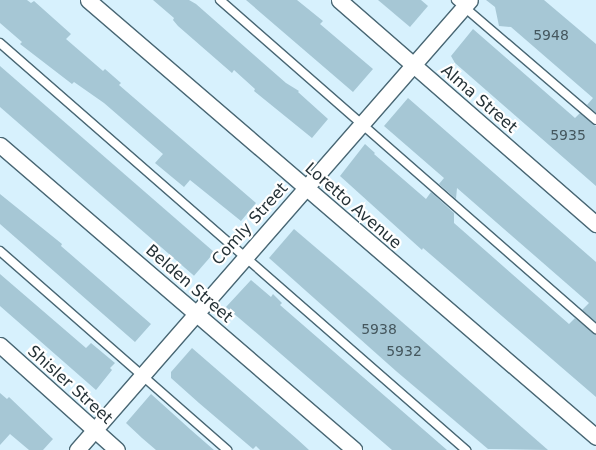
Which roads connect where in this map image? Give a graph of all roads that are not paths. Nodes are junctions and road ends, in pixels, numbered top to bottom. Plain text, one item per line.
1 (88, 0) edge
2 (220, 0) edge
3 (339, 0) edge
4 (464, 2) edge
5 (0, 43) edge
6 (414, 65) junction
7 (596, 120) edge
8 (362, 123) junction
9 (0, 145) edge
10 (305, 189) junction
11 (596, 224) edge
12 (0, 251) edge
13 (244, 256) junction
14 (196, 312) junction
15 (596, 329) edge
16 (0, 346) edge
17 (142, 377) junction
18 (94, 430) junction
19 (596, 437) edge
20 (596, 446) edge
21 (77, 450) edge
22 (116, 450) edge
23 (227, 450) edge
24 (354, 450) edge
25 (466, 450) edge
26 (593, 450) edge

1 - 10 street, Loretto Avenue
2 - 8 lane
3 - 6 street, Alma Street
4 - 6 street, Comly Street
4 - 7 lane
5 - 13 lane
6 - 8 street, Comly Street
6 - 11 street, Alma Street
8 - 10 street, Comly Street
8 - 15 lane
9 - 14 street, Belden Street
10 - 13 street, Comly Street
10 - 19 street, Loretto Avenue
12 - 17 lane
13 - 14 street, Comly Street
13 - 25 lane
14 - 17 street, Comly Street
14 - 24 street, Belden Street
16 - 18 street, Shisler Street
17 - 18 street, Comly Street
17 - 23 lane
18 - 21 street, Comly Street
18 - 22 street, Shisler Street
20 - 26 street

